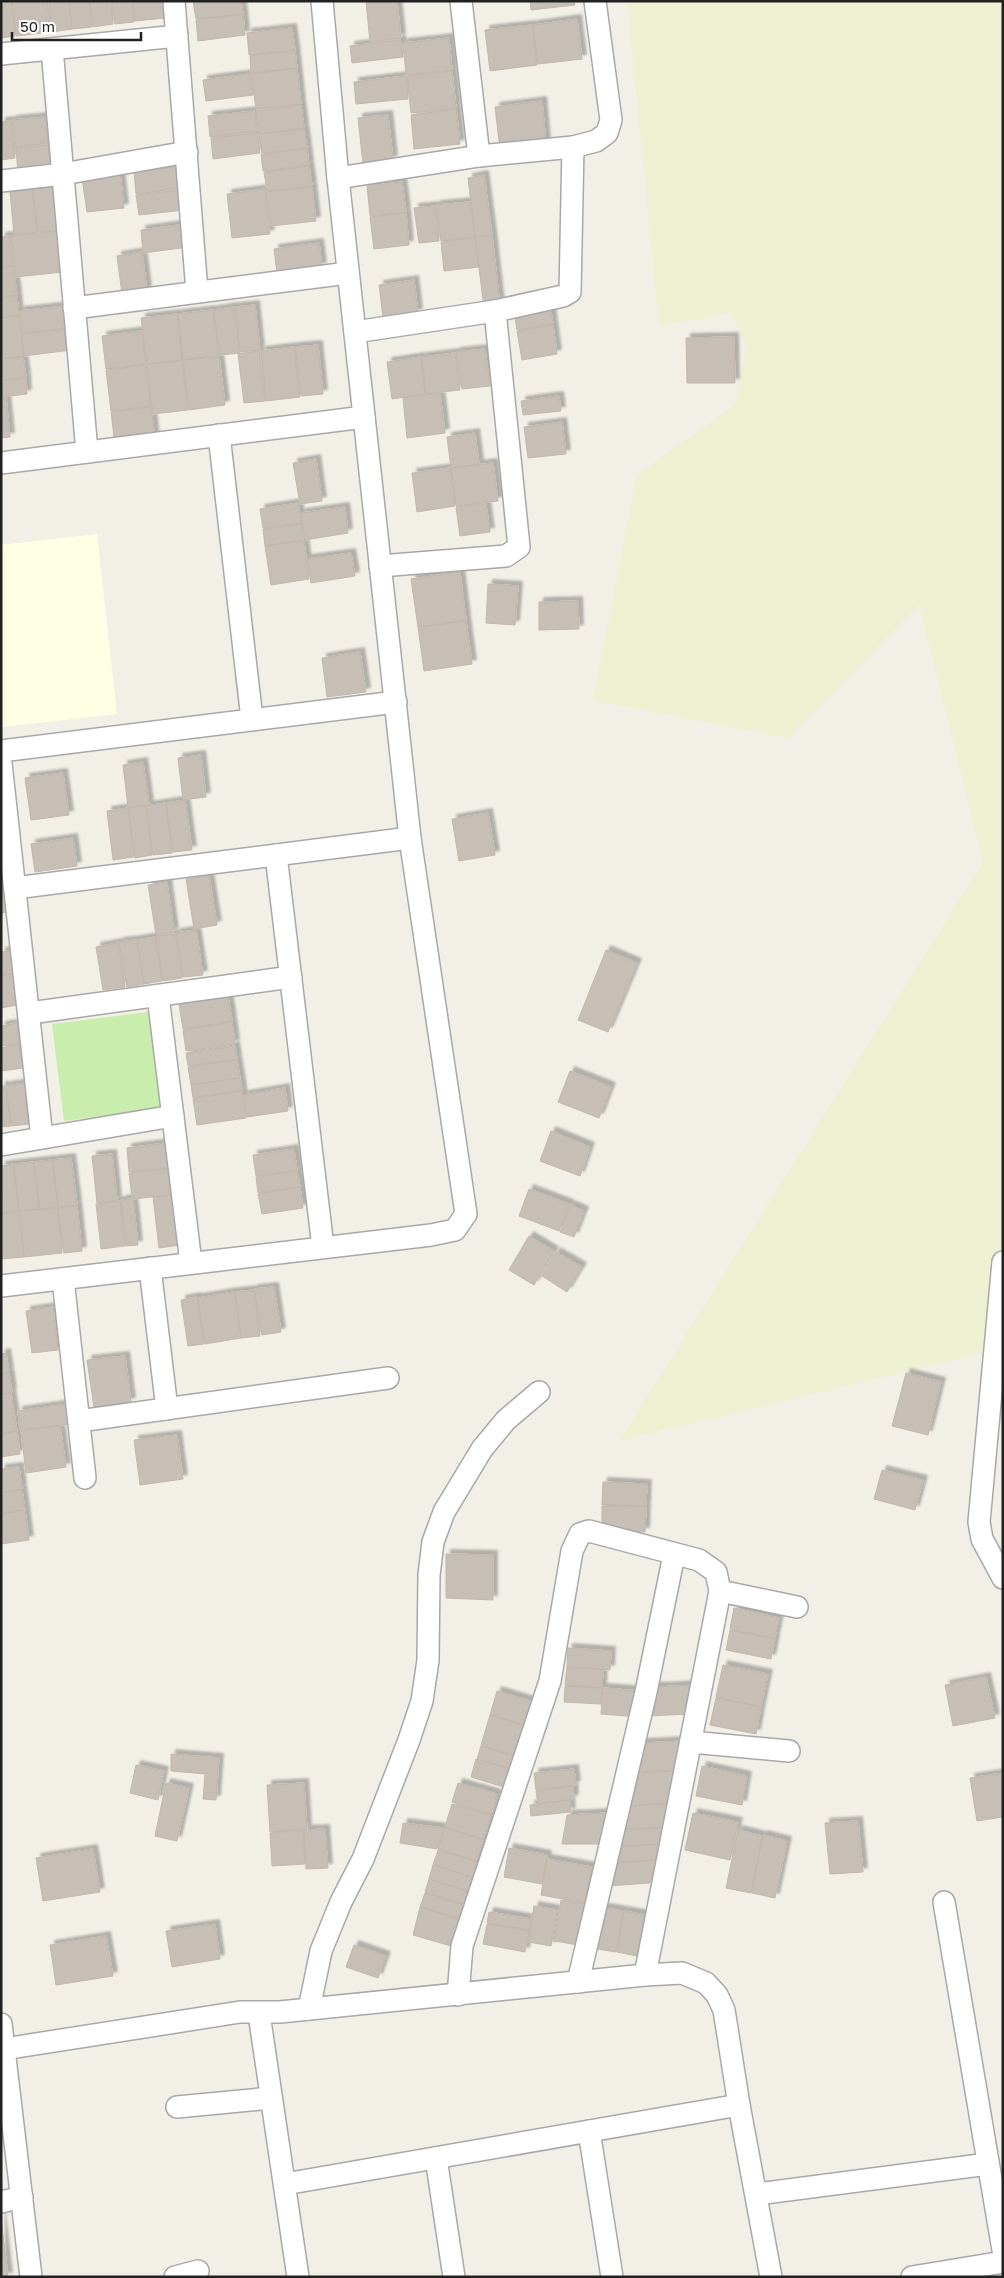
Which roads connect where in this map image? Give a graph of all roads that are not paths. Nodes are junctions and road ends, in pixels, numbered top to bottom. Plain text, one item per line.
1 (174, 1) edge
2 (322, 1) edge
3 (461, 1) edge
4 (595, 1) edge
5 (177, 36) junction
6 (52, 49) junction
7 (1, 54) edge
8 (573, 147) junction
9 (187, 152) junction
10 (479, 156) junction
11 (63, 174) junction
12 (338, 178) junction
13 (1, 181) edge
14 (348, 273) junction
15 (197, 292) junction
16 (74, 308) junction
17 (495, 311) junction
18 (355, 332) junction
19 (364, 417) junction
20 (220, 435) junction
21 (87, 452) junction
22 (1, 463) edge
23 (380, 566) junction
24 (396, 702) junction
25 (252, 720) junction
26 (1, 751) edge
27 (1, 763) edge
28 (410, 838) junction
29 (276, 855) junction
30 (16, 888) junction
31 (291, 977) junction
32 (158, 996) junction
33 (30, 1013) junction
34 (173, 1116) junction
35 (42, 1138) junction
36 (1, 1145) edge
37 (323, 1247) junction
38 (1003, 1262) edge
39 (191, 1263) junction
40 (150, 1268) junction
41 (63, 1279) junction
42 (1, 1286) edge
43 (388, 1378) dead end
44 (539, 1392) dead end
45 (167, 1409) junction
46 (79, 1421) junction
47 (85, 1478) dead end
48 (674, 1555) junction
49 (1003, 1578) edge
50 (720, 1590) junction
51 (797, 1606) dead end
52 (691, 1742) junction
53 (788, 1751) dead end
54 (944, 1902) dead end
55 (645, 1974) junction
56 (578, 1982) junction
57 (458, 1995) junction
58 (309, 2009) junction
59 (259, 2014) junction
60 (1, 2024) edge
61 (4, 2049) junction
62 (272, 2098) junction
63 (739, 2105) junction
64 (177, 2107) dead end
65 (589, 2131) junction
66 (436, 2158) junction
67 (988, 2164) junction
68 (285, 2184) junction
69 (757, 2194) junction
70 (22, 2197) junction
71 (1, 2202) edge
72 (1003, 2250) edge
73 (1003, 2262) edge
74 (198, 2271) dead end
75 (31, 2277) edge
76 (175, 2277) edge
77 (298, 2277) edge
78 (454, 2277) edge
79 (612, 2277) edge
80 (771, 2277) edge
81 (912, 2277) edge

1 - 5 street
2 - 12 street
3 - 10 street
4 - 8 street
5 - 6 street
5 - 9 street
6 - 7 street
6 - 11 street
8 - 10 street
8 - 17 street
9 - 11 street
9 - 15 street
10 - 12 street
11 - 13 street
11 - 16 street
12 - 14 street
14 - 15 street
14 - 18 street
15 - 16 street
16 - 21 street
17 - 18 street
17 - 23 street
18 - 19 street
19 - 20 street
19 - 23 street
20 - 21 street
20 - 25 street
21 - 22 street
23 - 24 street
24 - 25 street
24 - 28 street
25 - 26 street
27 - 30 street
28 - 29 street
28 - 37 street
29 - 30 street
29 - 31 street
30 - 33 street
31 - 32 street
31 - 37 street
32 - 33 street
32 - 34 street
33 - 35 street
34 - 35 street
34 - 39 street
35 - 36 street
37 - 39 street
38 - 49 street
39 - 40 street
40 - 41 street
40 - 45 street
41 - 42 street
41 - 46 street
43 - 45 street
44 - 58 street
45 - 46 street
46 - 47 street
48 - 50 street
48 - 56 street
48 - 57 street
50 - 51 street
50 - 52 street
52 - 53 street
52 - 55 street
54 - 67 street
55 - 56 street
55 - 63 street
56 - 57 street
57 - 58 street
58 - 59 street
59 - 61 street
59 - 62 street
60 - 61 street
61 - 70 street
62 - 64 street
62 - 68 street
63 - 65 street
63 - 69 street
65 - 66 street
65 - 79 street
66 - 68 street
66 - 78 street
67 - 69 street
67 - 72 street
68 - 77 street
69 - 80 street
70 - 71 street
70 - 75 street
73 - 81 street
74 - 76 street

